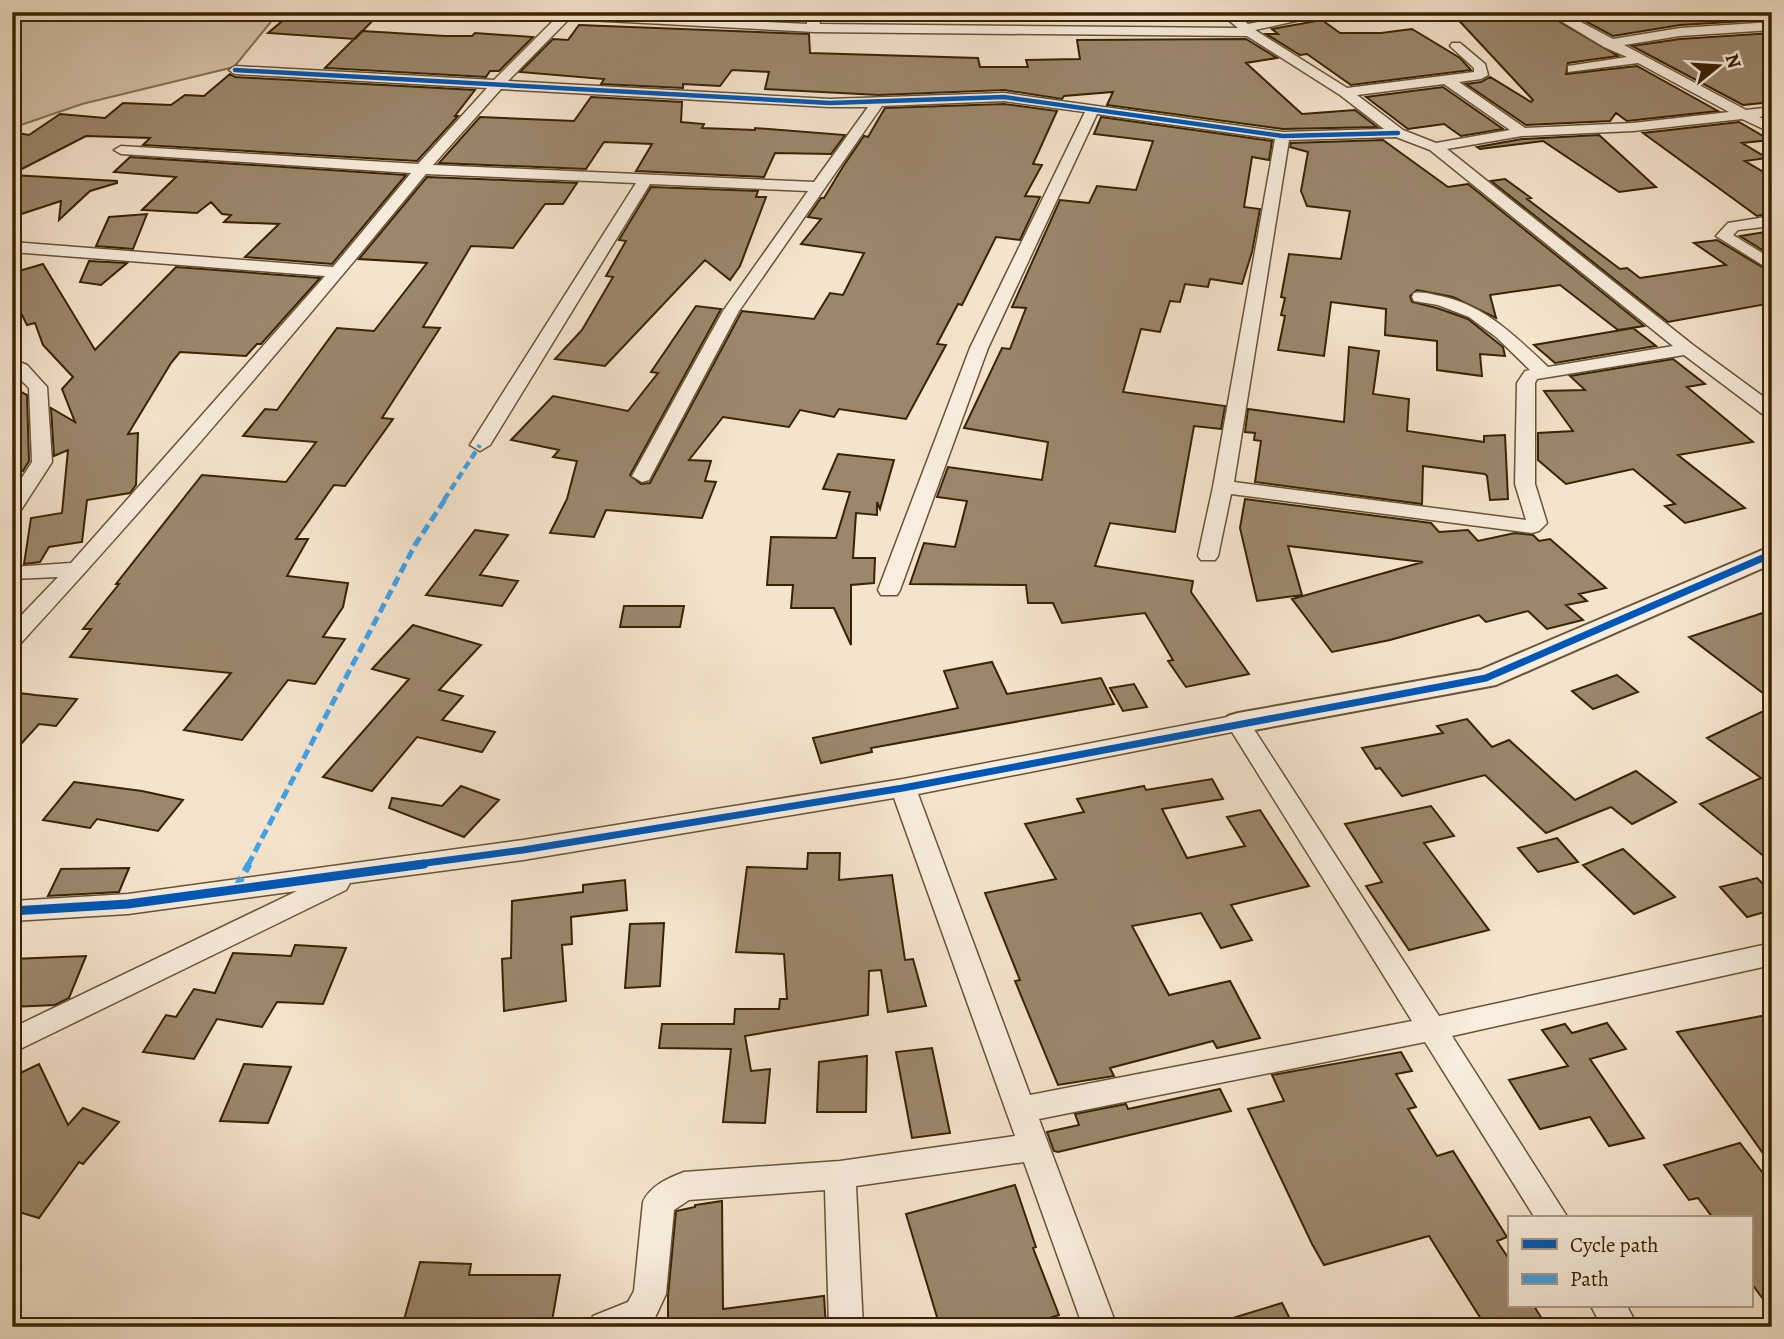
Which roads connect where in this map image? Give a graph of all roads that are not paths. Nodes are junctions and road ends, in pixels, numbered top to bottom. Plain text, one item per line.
1 (504, 12) edge
2 (811, 12) edge
3 (1035, 12) edge
4 (1225, 12) edge
5 (1331, 12) edge
6 (1552, 12) edge
7 (550, 13) edge
8 (565, 16) junction
9 (1772, 26) edge
10 (814, 28) junction
11 (1248, 30) junction
12 (1045, 31) junction
13 (1608, 44) junction
14 (1456, 46) dead end
15 (1637, 59) junction
16 (1573, 69) dead end
17 (235, 70) dead end
18 (1448, 80) junction
19 (498, 84) junction
20 (1345, 92) junction
21 (876, 104) junction
22 (1092, 111) junction
23 (1772, 111) edge
24 (1744, 114) junction
25 (1772, 129) edge
26 (1522, 132) junction
27 (1398, 133) junction
28 (1283, 136) junction
29 (1435, 147) junction
30 (121, 150) dead end
31 (422, 169) junction
32 (645, 180) junction
33 (818, 187) junction
34 (1772, 221) edge
35 (12, 247) edge
36 (1772, 266) edge
37 (337, 272) junction
38 (1420, 297) dead end
39 (1688, 349) junction
40 (12, 365) edge
41 (1543, 372) junction
42 (1772, 412) edge
43 (480, 444) dead end
44 (642, 476) dead end
45 (1223, 487) junction
46 (12, 509) edge
47 (1772, 554) edge
48 (1208, 556) dead end
49 (77, 569) junction
50 (12, 573) edge
51 (889, 590) dead end
52 (12, 639) edge
53 (1238, 723) junction
54 (904, 788) junction
55 (358, 872) junction
56 (12, 911) edge
57 (1772, 954) edge
58 (1432, 1029) junction
59 (12, 1041) edge
60 (1021, 1110) junction
61 (1034, 1147) junction
62 (840, 1175) junction
63 (1551, 1216) edge
64 (1609, 1308) edge
65 (605, 1327) edge
66 (846, 1327) edge
67 (1100, 1327) edge
68 (1621, 1327) edge

1 - 7 street
2 - 10 street
3 - 12 street
4 - 11 street
5 - 11 street
6 - 13 street
7 - 8 street
8 - 10 street
8 - 19 street
9 - 13 street
10 - 12 street
11 - 12 street
11 - 20 street
13 - 15 street
14 - 18 street
15 - 16 street
15 - 24 street
17 - 19 street
18 - 20 street
18 - 26 street
19 - 21 street
19 - 31 street
20 - 27 street
21 - 22 street
21 - 33 street
22 - 28 street
22 - 51 street
23 - 24 street
24 - 25 street
24 - 26 street
26 - 29 street
27 - 28 street
27 - 29 street
28 - 45 street
29 - 39 street
30 - 31 street
31 - 32 street
31 - 37 street
32 - 33 street
32 - 43 street
33 - 44 street
34 - 36 street
35 - 37 street
37 - 49 street
38 - 41 street
39 - 41 street
39 - 42 street
40 - 46 street
41 - 45 street
45 - 48 street
47 - 53 street
49 - 50 street
49 - 52 street
53 - 54 street
53 - 58 street
54 - 55 street
54 - 60 street
55 - 56 street
55 - 59 street
57 - 58 street
58 - 60 street
58 - 63 street
60 - 61 street
61 - 62 street
61 - 67 street
62 - 65 street
62 - 66 street
64 - 68 street

